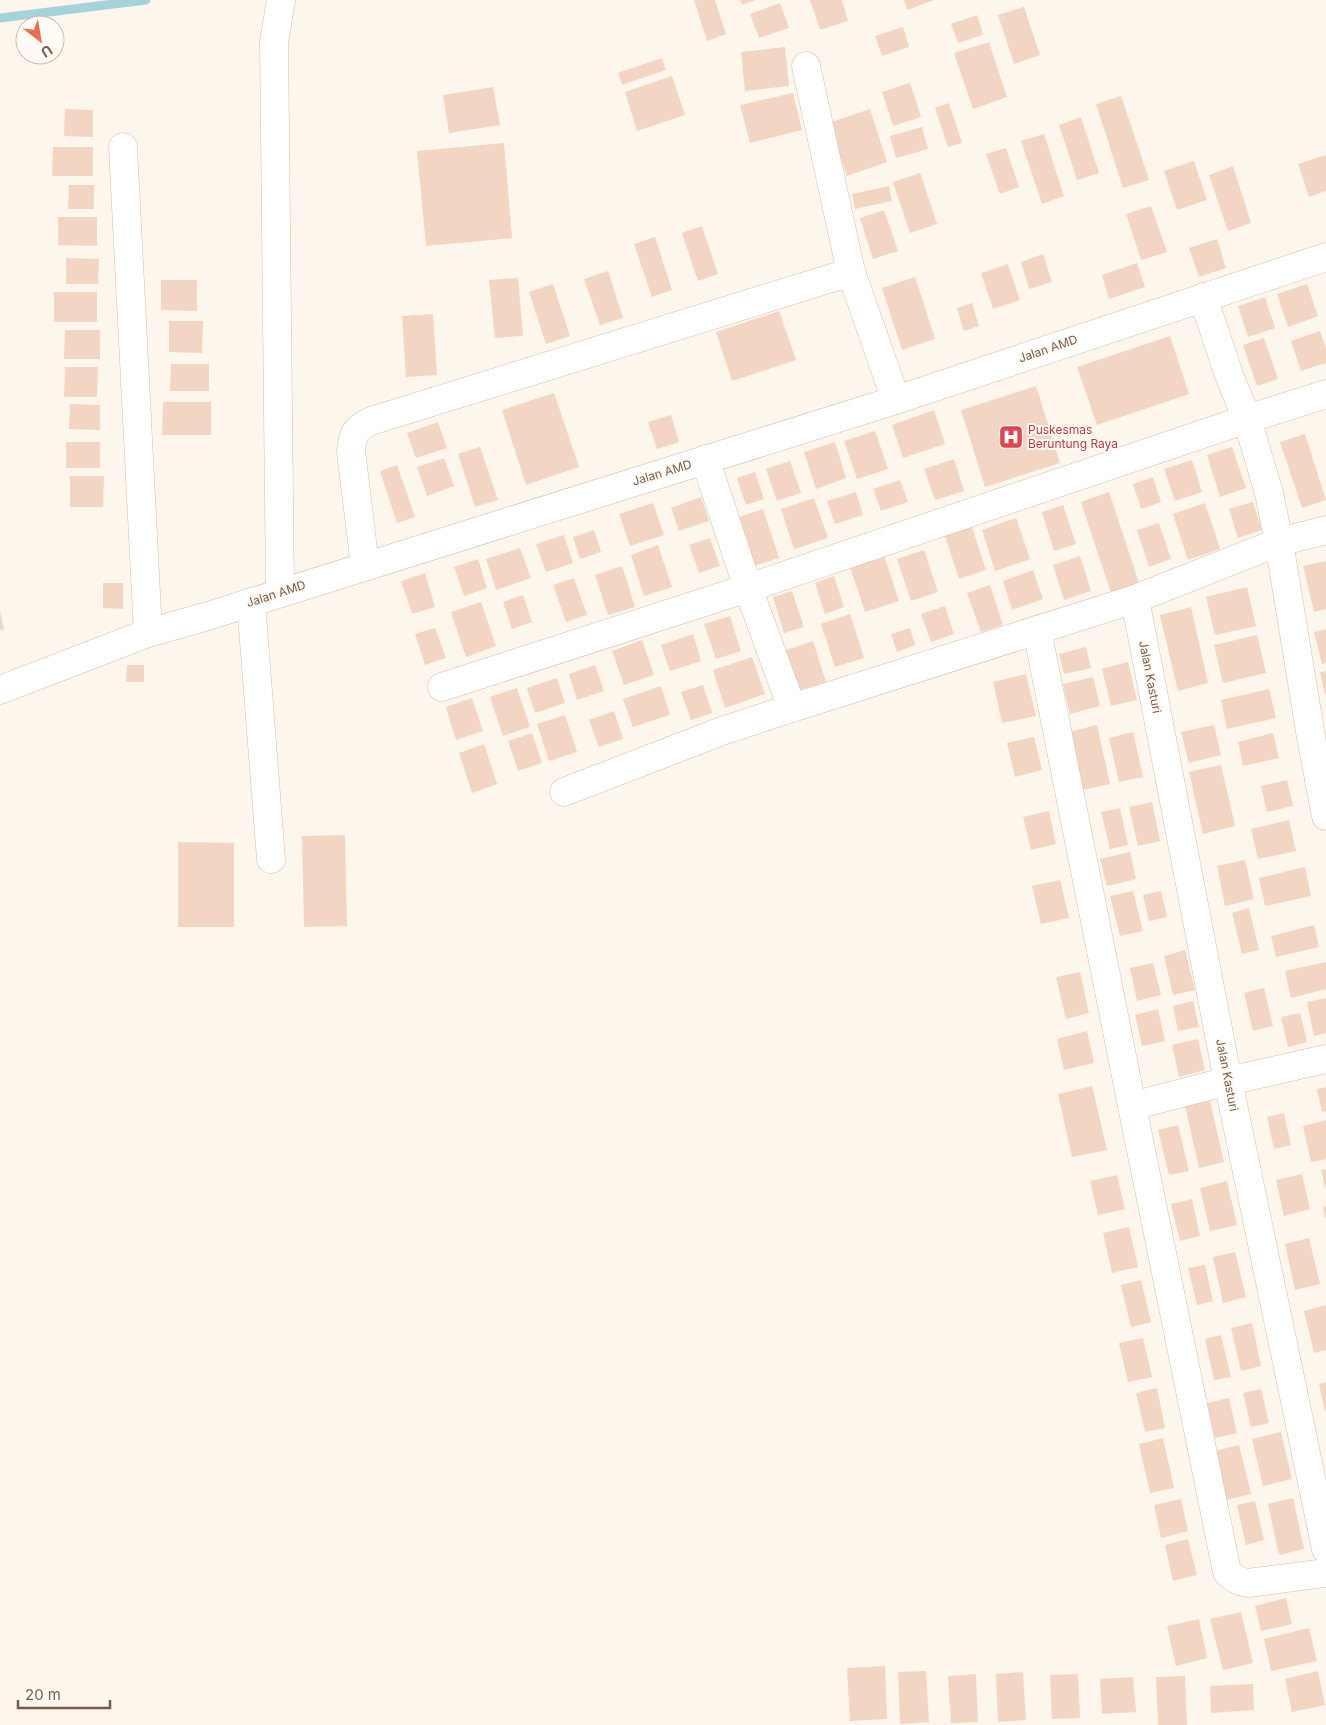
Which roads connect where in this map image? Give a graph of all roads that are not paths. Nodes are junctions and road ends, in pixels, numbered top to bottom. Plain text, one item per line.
1 (281, 0) edge
2 (806, 66) dead end
3 (123, 147) dead end
4 (1326, 257) edge
5 (851, 272) junction
6 (1203, 297) junction
7 (1326, 394) edge
8 (896, 400) junction
9 (1248, 418) junction
10 (705, 459) junction
11 (1326, 530) edge
12 (1279, 542) junction
13 (365, 566) junction
14 (748, 588) junction
15 (280, 592) junction
16 (1135, 600) junction
17 (251, 602) junction
18 (1038, 630) junction
19 (148, 633) junction
20 (442, 687) dead end
21 (0, 690) edge
22 (792, 708) junction
23 (564, 792) dead end
24 (1326, 816) edge
25 (271, 859) dead end
26 (1326, 1059) edge
27 (1228, 1081) junction
28 (1132, 1106) junction
29 (1326, 1549) edge
30 (1326, 1573) edge

1 - 15 street
2 - 5 street
3 - 19 street
4 - 6 street, Jalan AMD
5 - 8 street
5 - 13 street
6 - 8 street, Jalan AMD
6 - 9 street
7 - 9 street
8 - 10 street, Jalan AMD
9 - 12 street
9 - 14 street
10 - 13 street, Jalan AMD
10 - 14 street
11 - 12 street
12 - 16 street
12 - 24 street
13 - 15 street, Jalan AMD
14 - 20 street
14 - 22 street
15 - 17 street, Jalan AMD
16 - 18 street
16 - 27 street, Jalan Kasturi
17 - 19 street, Jalan AMD
17 - 25 street
18 - 22 street
18 - 28 street
19 - 21 street, Jalan AMD
22 - 23 street
26 - 27 street
27 - 28 street
27 - 29 street, Jalan Kasturi
28 - 30 street

